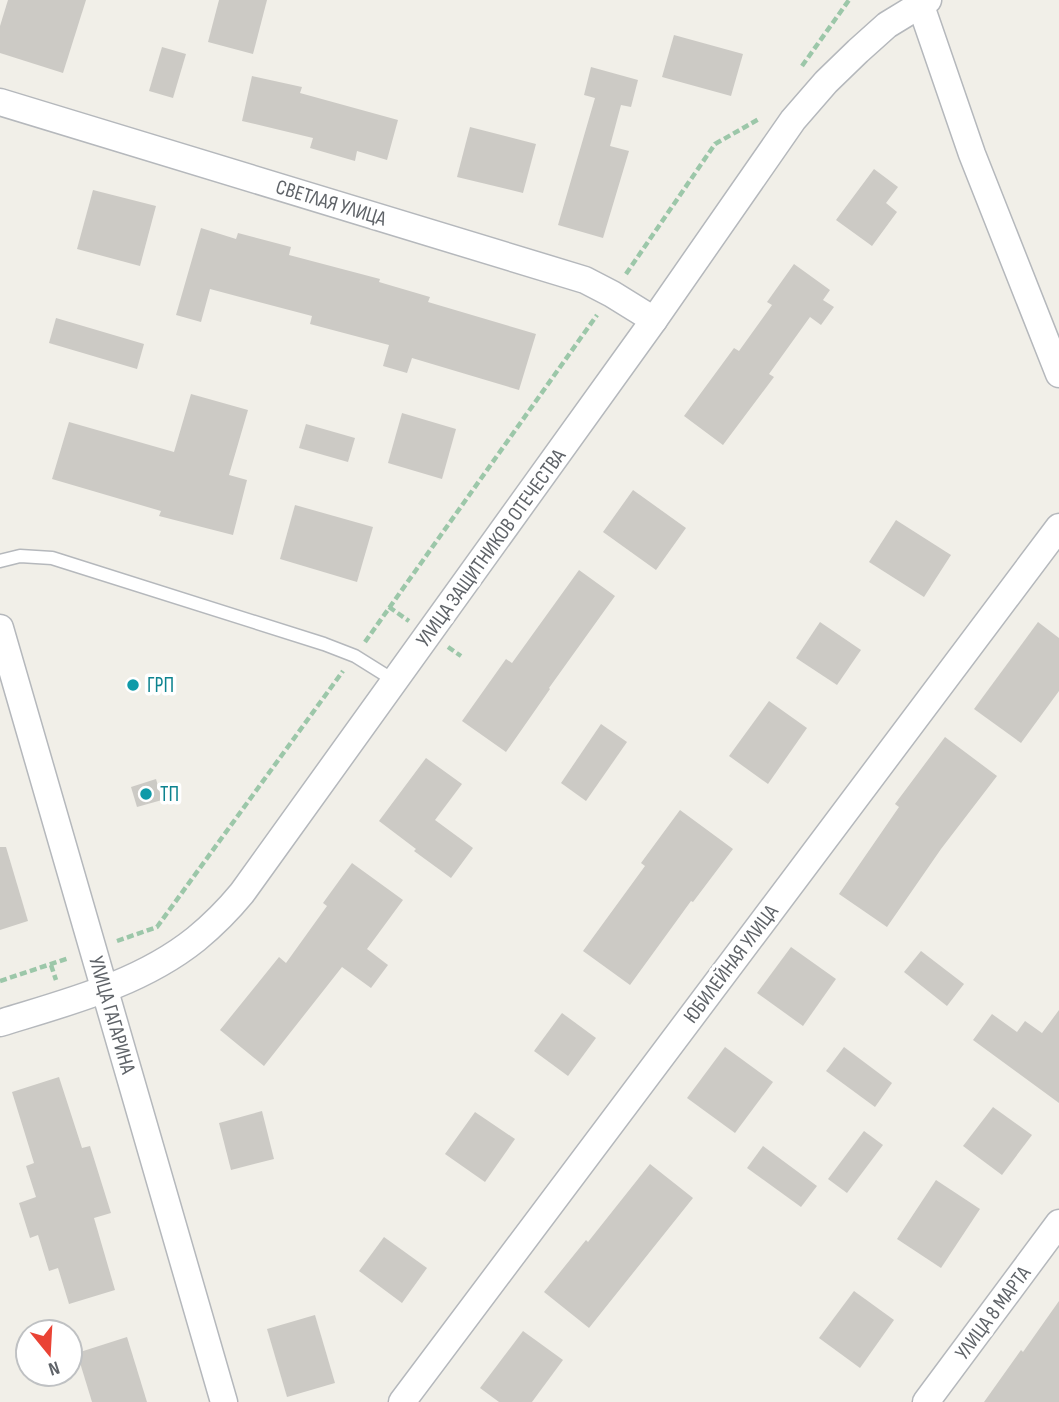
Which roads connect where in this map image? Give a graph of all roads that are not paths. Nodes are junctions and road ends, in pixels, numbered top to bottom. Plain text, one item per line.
1 (922, 1) edge
2 (0, 102) edge
3 (654, 320) junction
4 (1059, 374) edge
5 (1059, 527) edge
6 (0, 561) edge
7 (0, 628) edge
8 (395, 681) junction
9 (104, 990) junction
10 (0, 1023) edge
11 (1059, 1223) edge
12 (224, 1402) edge
13 (402, 1402) edge
14 (926, 1402) edge

1 - 3 street, УЛИЦА ЗАЩИТНИКОВ ОТЕЧЕСТВА
1 - 4 street
2 - 3 street, СВЕТЛАЯ УЛИЦА
3 - 8 street, УЛИЦА ЗАЩИТНИКОВ ОТЕЧЕСТВА
5 - 13 street, ЮБИЛЕЙНАЯ УЛИЦА
6 - 8 lane
7 - 9 street, УЛИЦА ГАГАРИНА
8 - 9 street, УЛИЦА ЗАЩИТНИКОВ ОТЕЧЕСТВА
9 - 10 street, УЛИЦА ЗАЩИТНИКОВ ОТЕЧЕСТВА
9 - 12 street, УЛИЦА ГАГАРИНА
11 - 14 street, УЛИЦА 8 МАРТА

